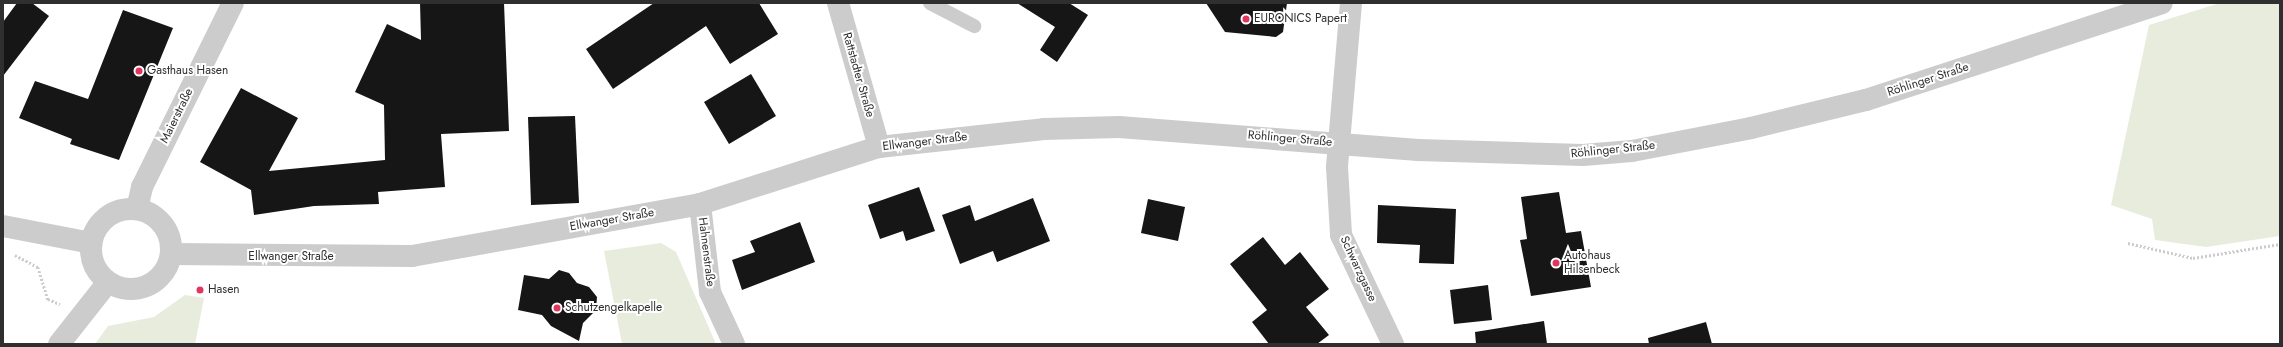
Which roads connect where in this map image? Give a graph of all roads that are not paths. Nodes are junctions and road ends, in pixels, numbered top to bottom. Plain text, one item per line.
1 (233, 3) edge
2 (838, 3) edge
3 (930, 3) edge
4 (1351, 3) edge
5 (2162, 3) edge
6 (974, 26) dead end
7 (1044, 129) joint
8 (1339, 143) junction
9 (879, 147) junction
10 (700, 204) junction
11 (137, 209) junction
12 (3, 226) edge
13 (91, 243) junction
14 (172, 254) junction
15 (108, 282) junction
16 (59, 344) edge
17 (734, 344) edge
18 (1393, 344) edge

1 - 11 street, Maierstraße
2 - 9 street, Rattstadter Straße
3 - 6 lane
4 - 8 street, Schwarzgasse
5 - 8 street, Röhlinger Straße
7 - 8 street, Röhlinger Straße
7 - 9 street, Ellwanger Straße
8 - 18 street, Schwarzgasse
9 - 10 street, Ellwanger Straße
10 - 14 street, Ellwanger Straße
10 - 17 street, Hahnenstraße
11 - 13 street
11 - 14 street
12 - 13 street
13 - 15 street
14 - 15 street
15 - 16 street

